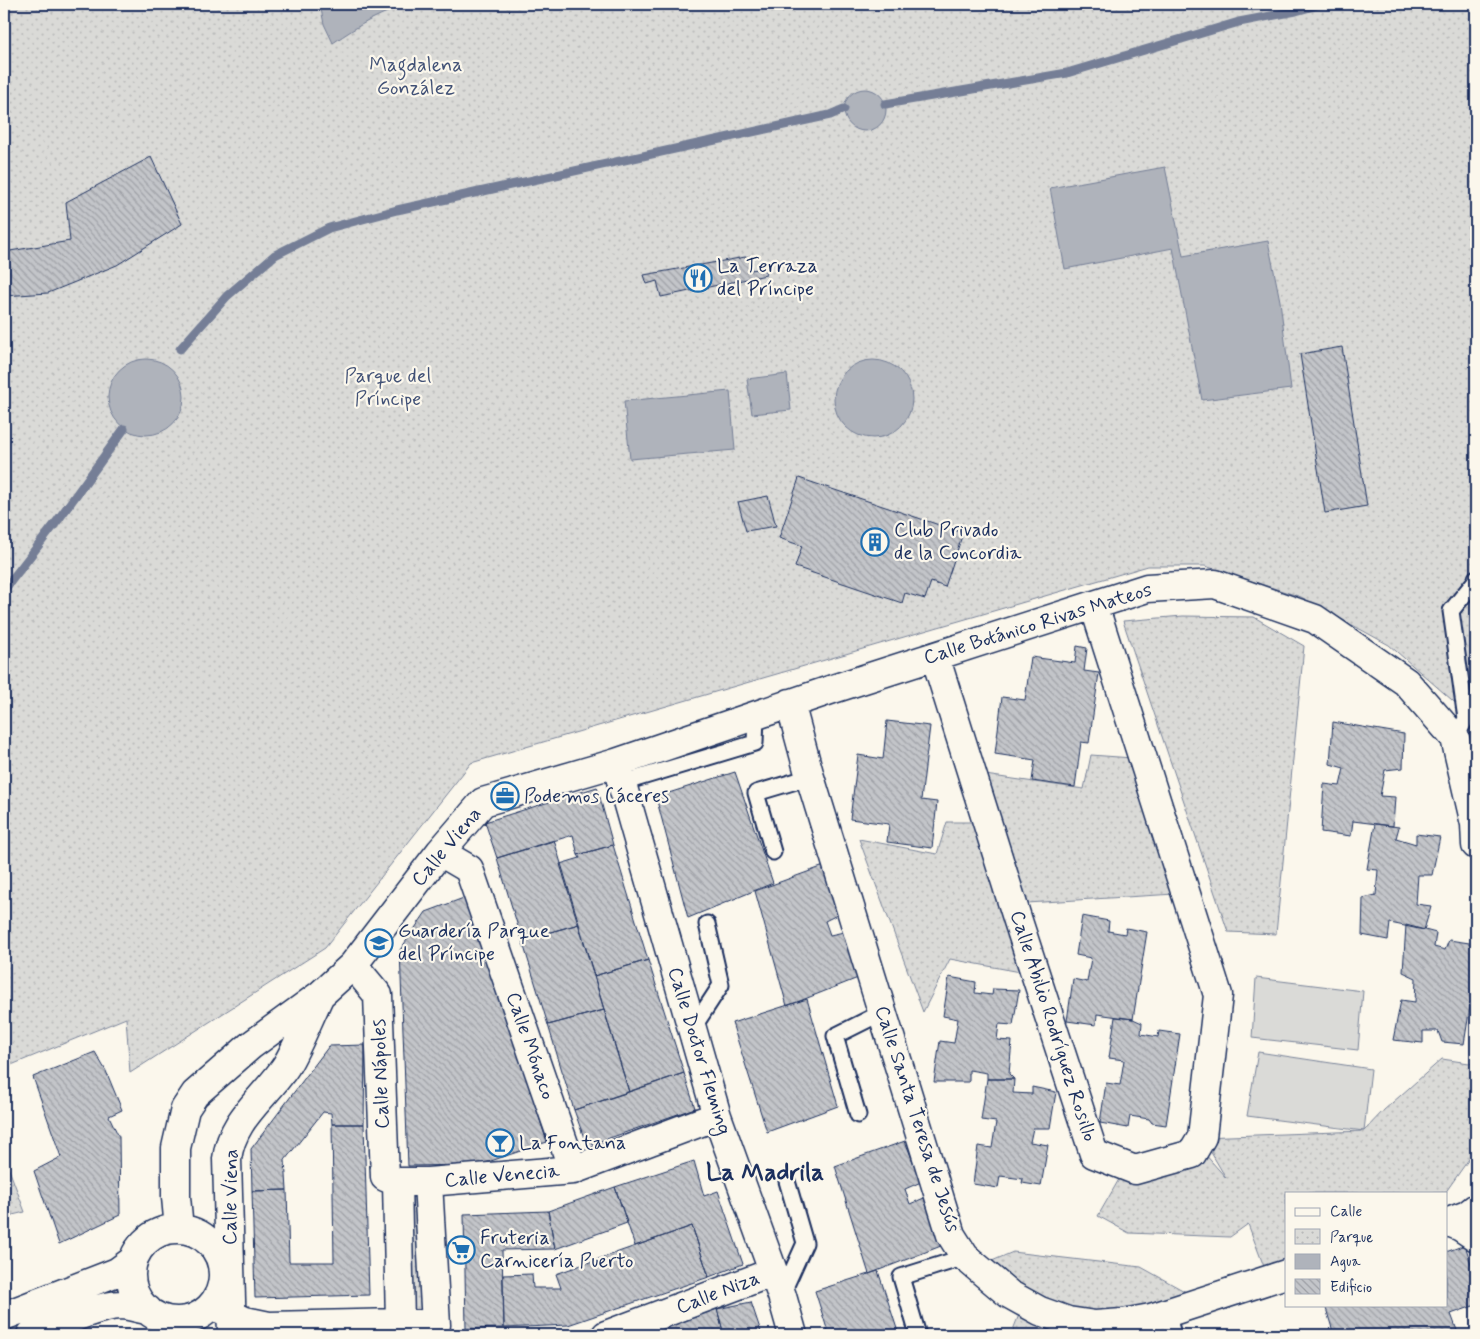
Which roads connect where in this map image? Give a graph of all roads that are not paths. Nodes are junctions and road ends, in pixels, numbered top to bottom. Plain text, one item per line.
1 (1476, 579) edge
2 (1094, 605) junction
3 (935, 656) junction
4 (790, 704) junction
5 (1455, 738) junction
6 (619, 773) junction
7 (810, 777) junction
8 (1476, 845) edge
9 (440, 852) junction
10 (773, 852) dead end
11 (707, 924) dead end
12 (354, 965) junction
13 (320, 995) junction
14 (883, 1012) junction
15 (692, 1032) junction
16 (858, 1115) dead end
17 (717, 1116) junction
18 (573, 1170) junction
19 (787, 1181) dead end
20 (397, 1182) junction
21 (428, 1182) junction
22 (1476, 1208) edge
23 (1448, 1223) edge
24 (1448, 1223) edge
25 (179, 1229) junction
26 (1476, 1237) edge
27 (965, 1257) junction
28 (132, 1261) junction
29 (1285, 1274) edge
30 (777, 1284) junction
31 (148, 1310) junction
32 (4, 1316) edge
33 (225, 1318) edge
34 (400, 1323) junction
35 (1170, 1324) edge
36 (178, 1328) edge
37 (440, 1330) edge
38 (615, 1334) edge
39 (31, 1335) edge
40 (793, 1335) edge
41 (918, 1335) edge

1 - 5 lane
2 - 3 street, Calle Botánico Rivas Mateos
2 - 3 street, Calle Abilio Rodríguez Rosillo
2 - 5 street, Calle Botánico Rivas Mateos
3 - 4 street, Calle Botánico Rivas Mateos
4 - 6 street, Calle Botánico Rivas Mateos
4 - 7 street, Calle Santa Teresa de Jesús
5 - 8 street
6 - 9 street, Calle Viena
6 - 15 street, Calle Doctor Fleming
7 - 10 lane
7 - 14 street, Calle Santa Teresa de Jesús
9 - 12 street, Calle Viena
9 - 18 street, Calle Mónaco
11 - 15 lane
12 - 13 street, Calle Viena
12 - 20 street, Calle Nápoles
13 - 25 street, Calle Viena
13 - 33 street, Calle Viena
14 - 16 lane
14 - 27 street, Calle Santa Teresa de Jesús
15 - 17 street, Calle Doctor Fleming
17 - 18 street, Calle Venecia
17 - 30 street, Calle Doctor Fleming
18 - 21 street, Calle Venecia
19 - 30 lane
20 - 21 street
20 - 34 street
21 - 37 street
22 - 23 street
24 - 26 street
25 - 28 street
25 - 33 street
27 - 35 street, Calle Santa Teresa de Jesús
27 - 41 lane
28 - 31 street
28 - 32 street
29 - 35 street, Calle Santa Teresa de Jesús
30 - 38 street, Calle Niza
30 - 40 street, Calle Doctor Fleming
31 - 36 street
31 - 39 street
33 - 34 street
33 - 36 street
34 - 37 street

